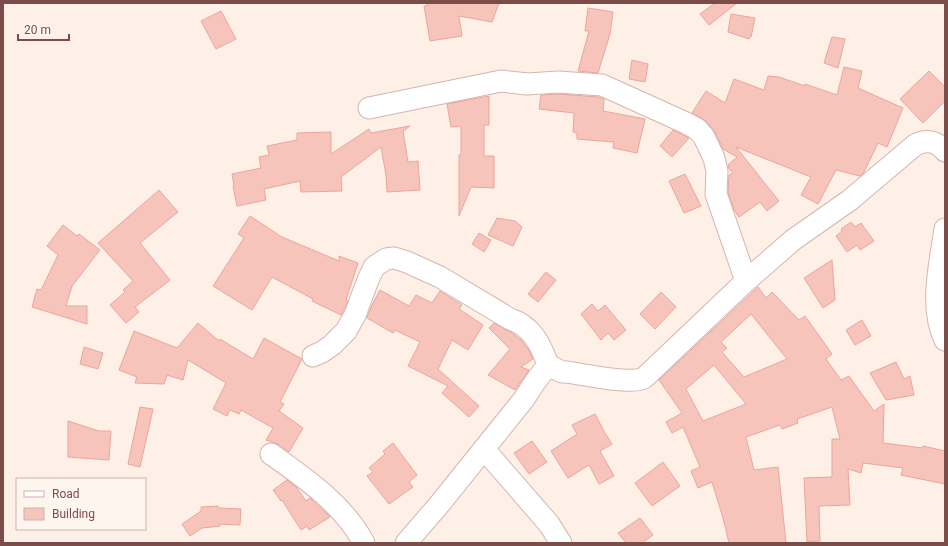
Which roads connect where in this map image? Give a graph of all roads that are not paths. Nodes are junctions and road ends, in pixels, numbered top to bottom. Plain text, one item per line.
1 (369, 108) dead end
2 (945, 151) edge
3 (945, 228) edge
4 (746, 281) junction
5 (945, 340) edge
6 (314, 356) dead end
7 (548, 365) junction
8 (484, 449) junction
9 (271, 454) dead end
10 (364, 543) edge
11 (406, 543) edge
12 (561, 543) edge

1 - 4 street
2 - 4 street
3 - 5 street
4 - 7 street
6 - 7 street
7 - 8 street
8 - 11 street
8 - 12 street
9 - 10 street

